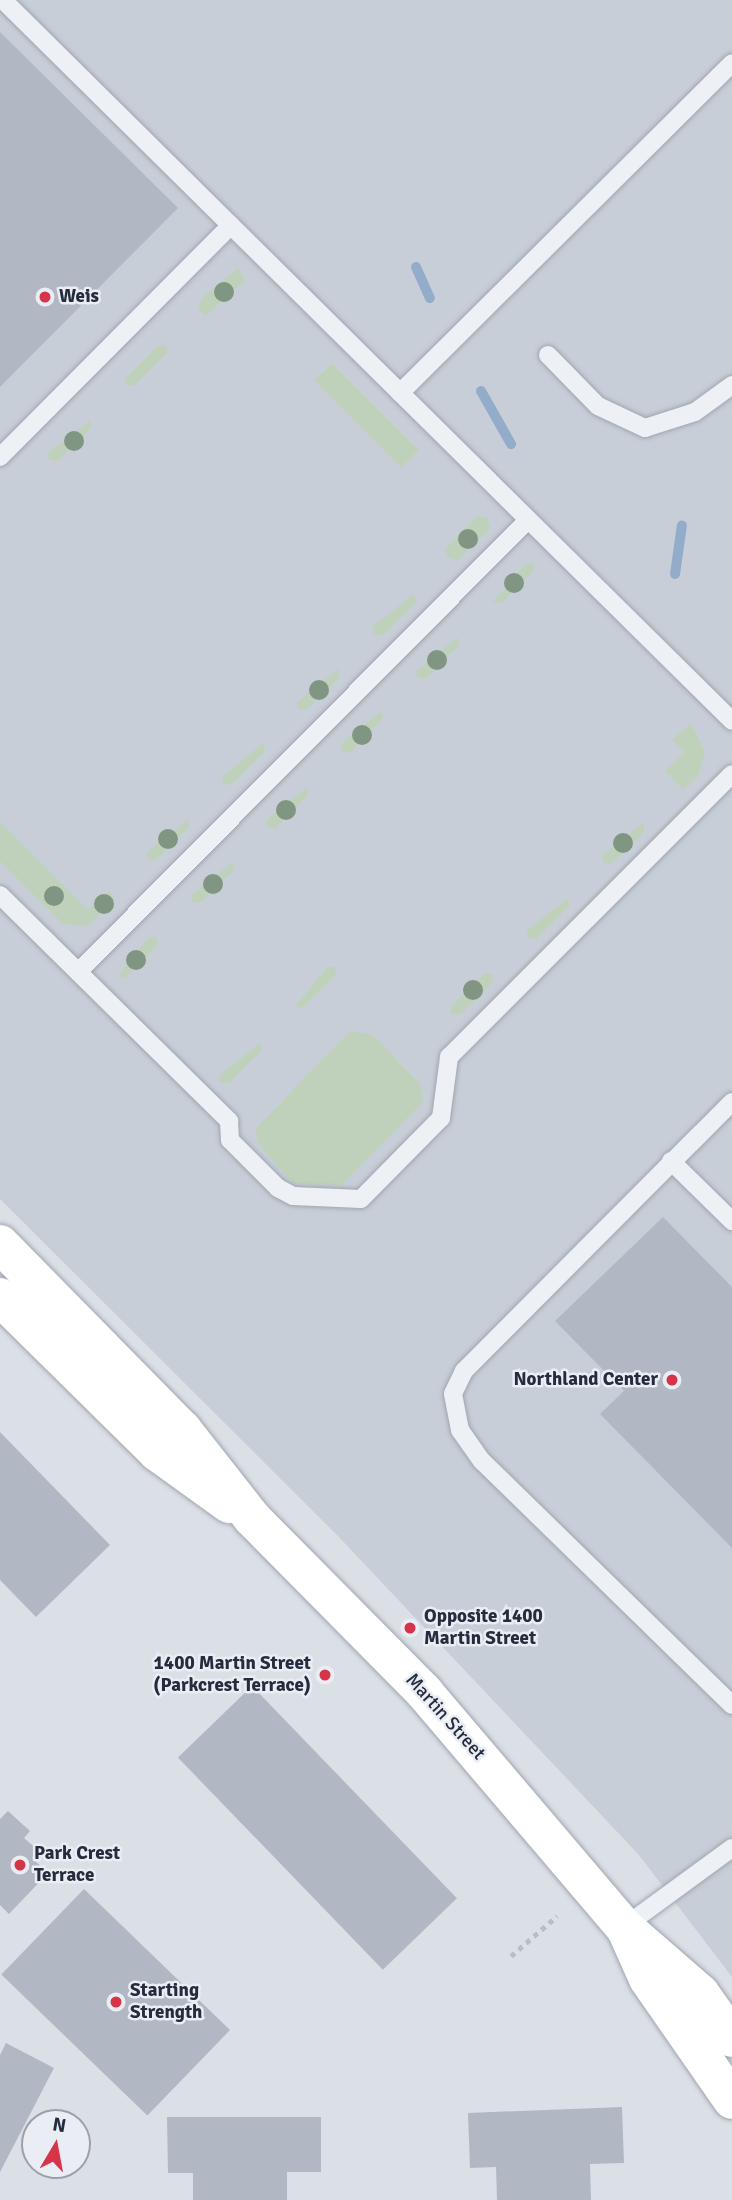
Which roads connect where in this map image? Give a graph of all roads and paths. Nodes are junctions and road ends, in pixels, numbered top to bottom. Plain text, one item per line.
1 (3, 0) edge
2 (732, 63) edge
3 (231, 225) junction
4 (548, 355) dead end
5 (732, 385) edge
6 (400, 393) junction
7 (0, 457) edge
8 (528, 520) junction
9 (732, 721) edge
10 (732, 774) edge
11 (0, 895) edge
12 (78, 972) junction
13 (732, 1102) edge
14 (671, 1161) junction
15 (732, 1221) edge
16 (0, 1244) edge
17 (0, 1297) edge
18 (251, 1518) junction
19 (732, 1705) edge
20 (732, 1848) edge
21 (557, 1916) dead end
22 (624, 1927) junction
23 (510, 1956) dead end
24 (732, 2038) edge
25 (732, 2100) edge

1 - 3 lane
2 - 6 lane
3 - 6 lane
3 - 7 lane
4 - 5 lane
6 - 8 lane
8 - 9 lane
8 - 12 lane
10 - 12 lane
11 - 12 lane
13 - 14 lane
14 - 15 lane
14 - 19 lane
16 - 18 street, Martin Street
17 - 18 street, Martin Street
18 - 22 street, Martin Street
20 - 22 lane
21 - 23 path
22 - 24 street, Martin Street
22 - 25 street, Martin Street

